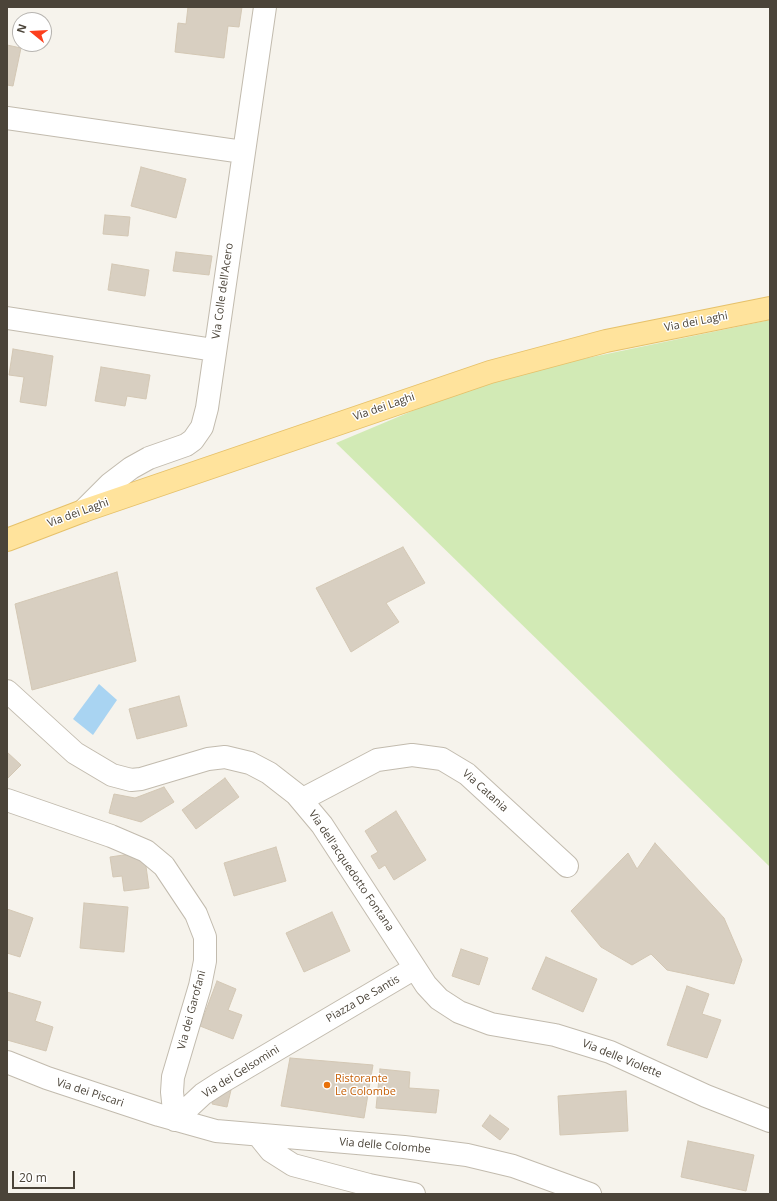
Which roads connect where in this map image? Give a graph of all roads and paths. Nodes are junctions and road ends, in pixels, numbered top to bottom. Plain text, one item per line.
1 (265, 7) edge
2 (7, 118) edge
3 (243, 152) junction
4 (770, 308) edge
5 (7, 318) edge
6 (214, 350) junction
7 (83, 511) junction
8 (7, 540) edge
9 (7, 691) edge
10 (7, 800) edge
11 (301, 800) junction
12 (566, 866) dead end
13 (415, 968) junction
14 (310, 1029) joint
15 (7, 1062) edge
16 (175, 1120) junction
17 (770, 1121) edge
18 (258, 1135) junction
19 (414, 1194) edge
20 (590, 1194) edge

1 - 3 street, Via Colle dell'Acero
2 - 3 street
3 - 6 street, Via Colle dell'Acero
4 - 7 main road, Via dei Laghi
5 - 6 street
6 - 7 street, Via Colle dell'Acero
7 - 8 main road, Via dei Laghi
9 - 11 street, Via dell'acquedotto Fontana
10 - 16 street, Via dei Garofani
11 - 12 street, Via Catania
11 - 13 street, Via dell'acquedotto Fontana
13 - 14 street, Piazza De Santis
13 - 17 street, Via delle Violette
14 - 16 street, Via dei Gelsomini
15 - 16 street, Via dei Piscari
16 - 18 street, Via delle Colombe
18 - 19 street
18 - 20 street, Via delle Colombe

